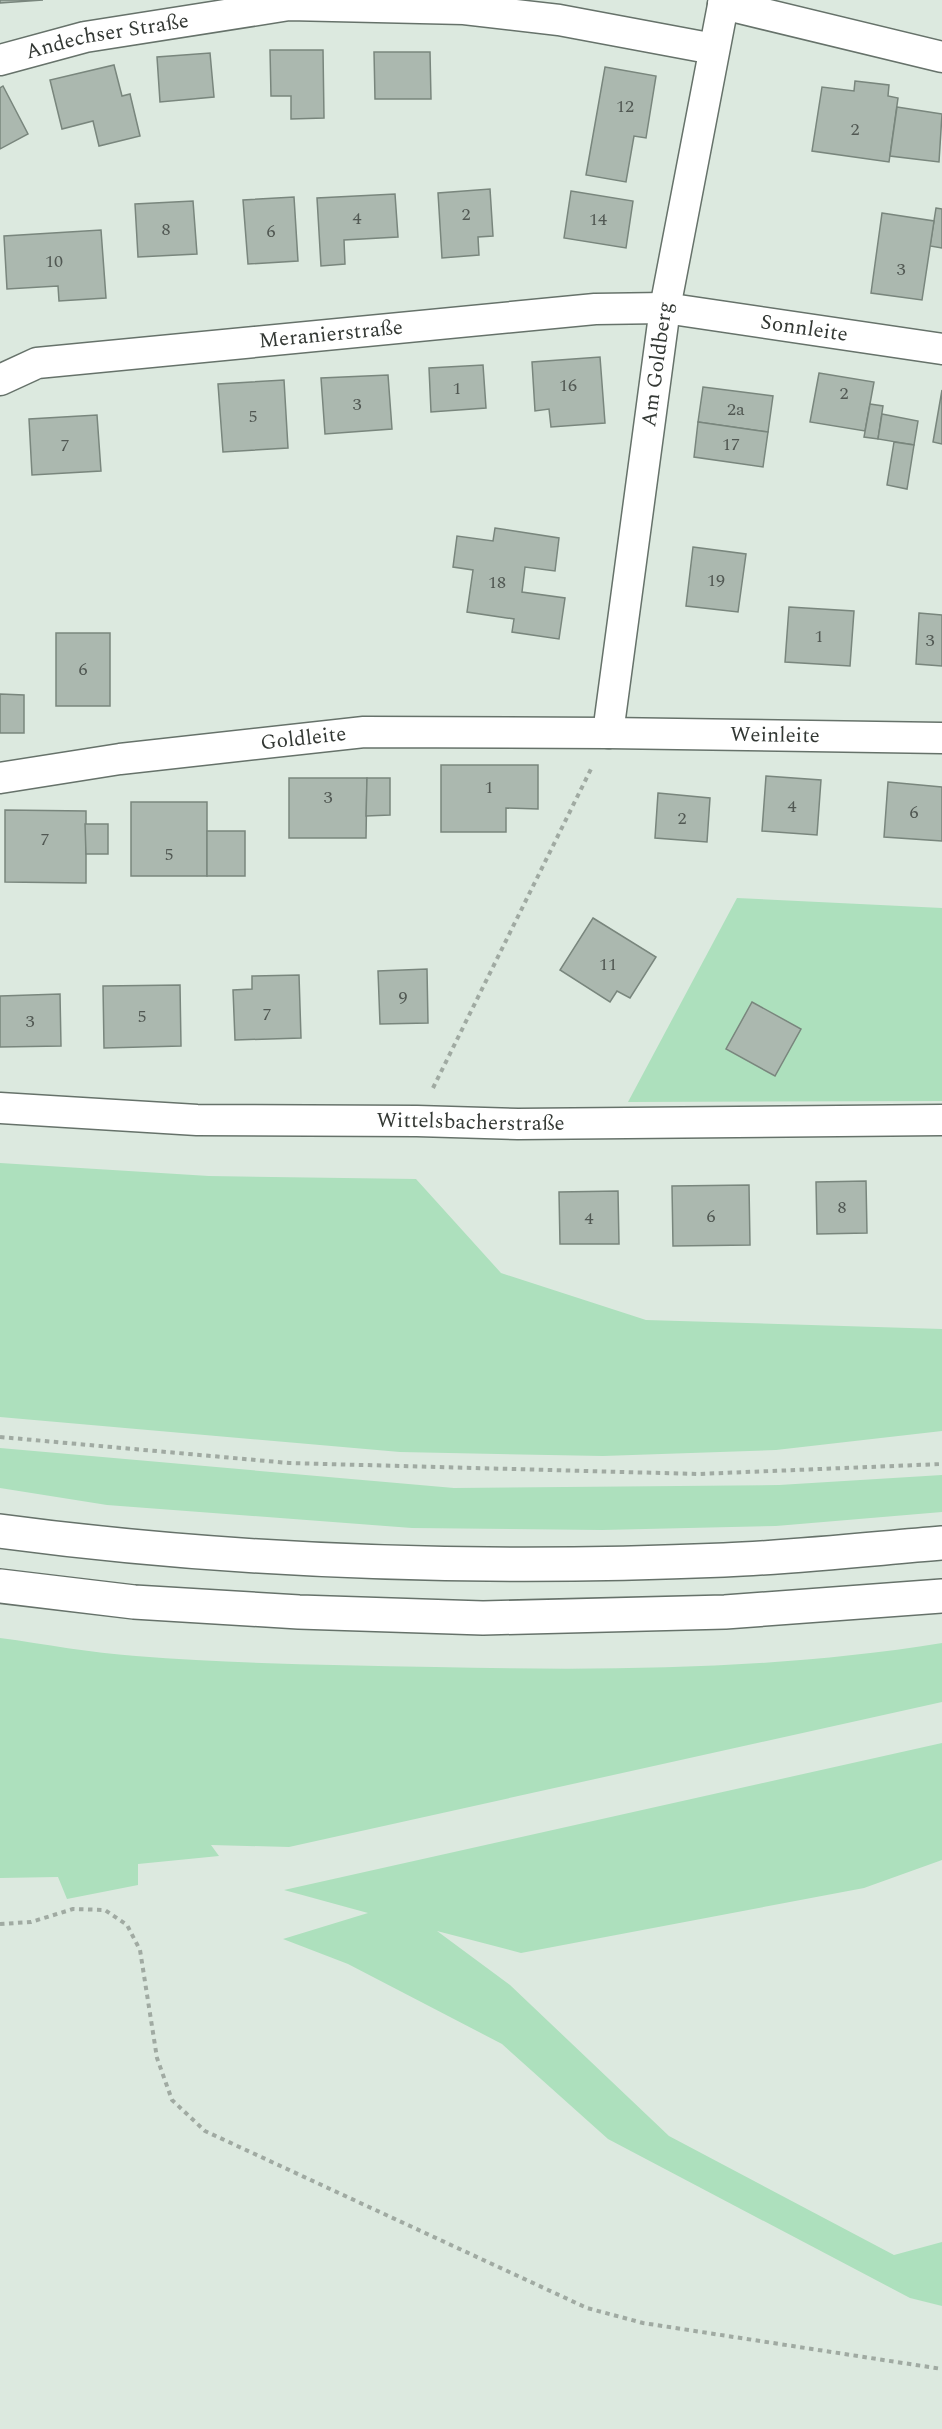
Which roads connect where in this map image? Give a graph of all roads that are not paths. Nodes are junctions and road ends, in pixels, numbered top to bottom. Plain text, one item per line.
1 (724, 2) edge
2 (465, 5) edge
3 (714, 50) junction
4 (942, 57) edge
5 (0, 60) edge
6 (665, 308) junction
7 (942, 349) edge
8 (0, 380) edge
9 (608, 733) junction
10 (942, 738) edge
11 (0, 778) edge
12 (0, 1108) edge
13 (942, 1120) edge
14 (0, 1531) edge
15 (942, 1543) edge
16 (0, 1586) edge
17 (942, 1596) edge
18 (134, 1602) junction
19 (0, 1606) edge

1 - 3 street, Am Goldberg
1 - 4 street
2 - 3 street, Andechser Straße
2 - 5 street, Andechser Straße
3 - 6 street, Am Goldberg
6 - 7 street, Sonnleite
6 - 8 street, Meranierstraße
6 - 9 street, Am Goldberg
9 - 10 street, Weinleite
9 - 11 street, Goldleite
12 - 13 street, Wittelsbacherstraße
14 - 15 highway
16 - 18 highway
17 - 18 highway
18 - 19 highway

